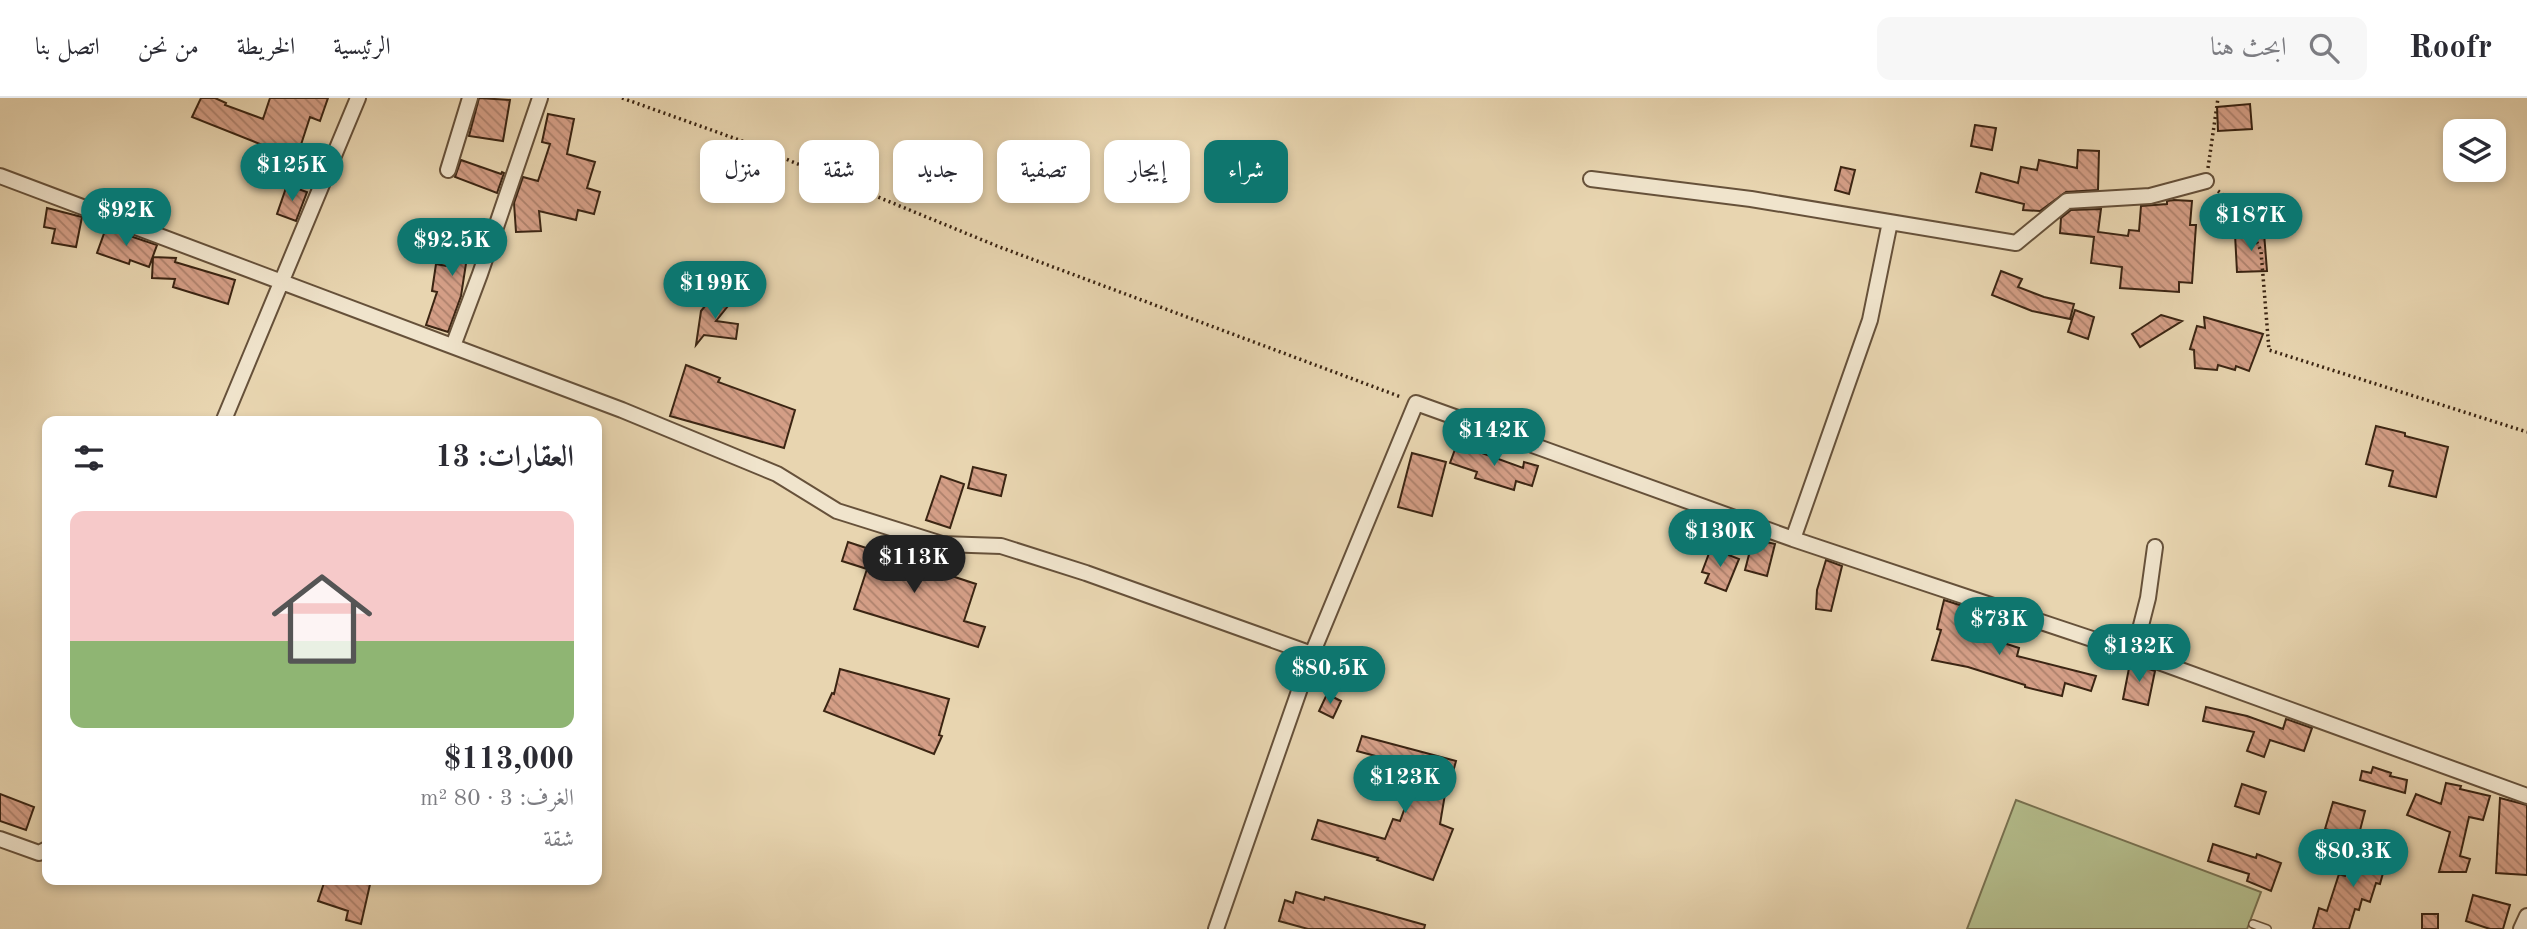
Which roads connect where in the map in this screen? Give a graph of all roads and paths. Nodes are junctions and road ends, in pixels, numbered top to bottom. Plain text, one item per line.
1 (358, 98) edge
2 (470, 98) edge
3 (540, 98) edge
4 (622, 98) edge
5 (2218, 98) edge
6 (448, 170) dead end
7 (0, 176) edge
8 (1591, 179) dead end
9 (2206, 181) junction
10 (1890, 222) junction
11 (280, 281) junction
12 (453, 346) junction
13 (1416, 403) junction
14 (225, 416) edge
15 (2527, 432) edge
16 (1793, 539) junction
17 (2155, 547) dead end
18 (2134, 653) junction
19 (1312, 654) junction
20 (2527, 796) edge
21 (0, 839) edge
22 (42, 852) edge
23 (2527, 916) edge
24 (2253, 924) dead end
25 (1216, 929) edge
26 (2267, 929) edge
27 (2521, 929) edge

1 - 11 street
2 - 6 street
3 - 12 street
4 - 13 path
5 - 9 path
7 - 11 street
8 - 10 street
9 - 10 street
9 - 15 path
10 - 16 street
11 - 12 street
11 - 14 street
12 - 19 street
13 - 16 street
13 - 19 street
16 - 18 street
17 - 18 street
18 - 20 street
19 - 25 street
21 - 22 street
23 - 27 street
24 - 26 lane

